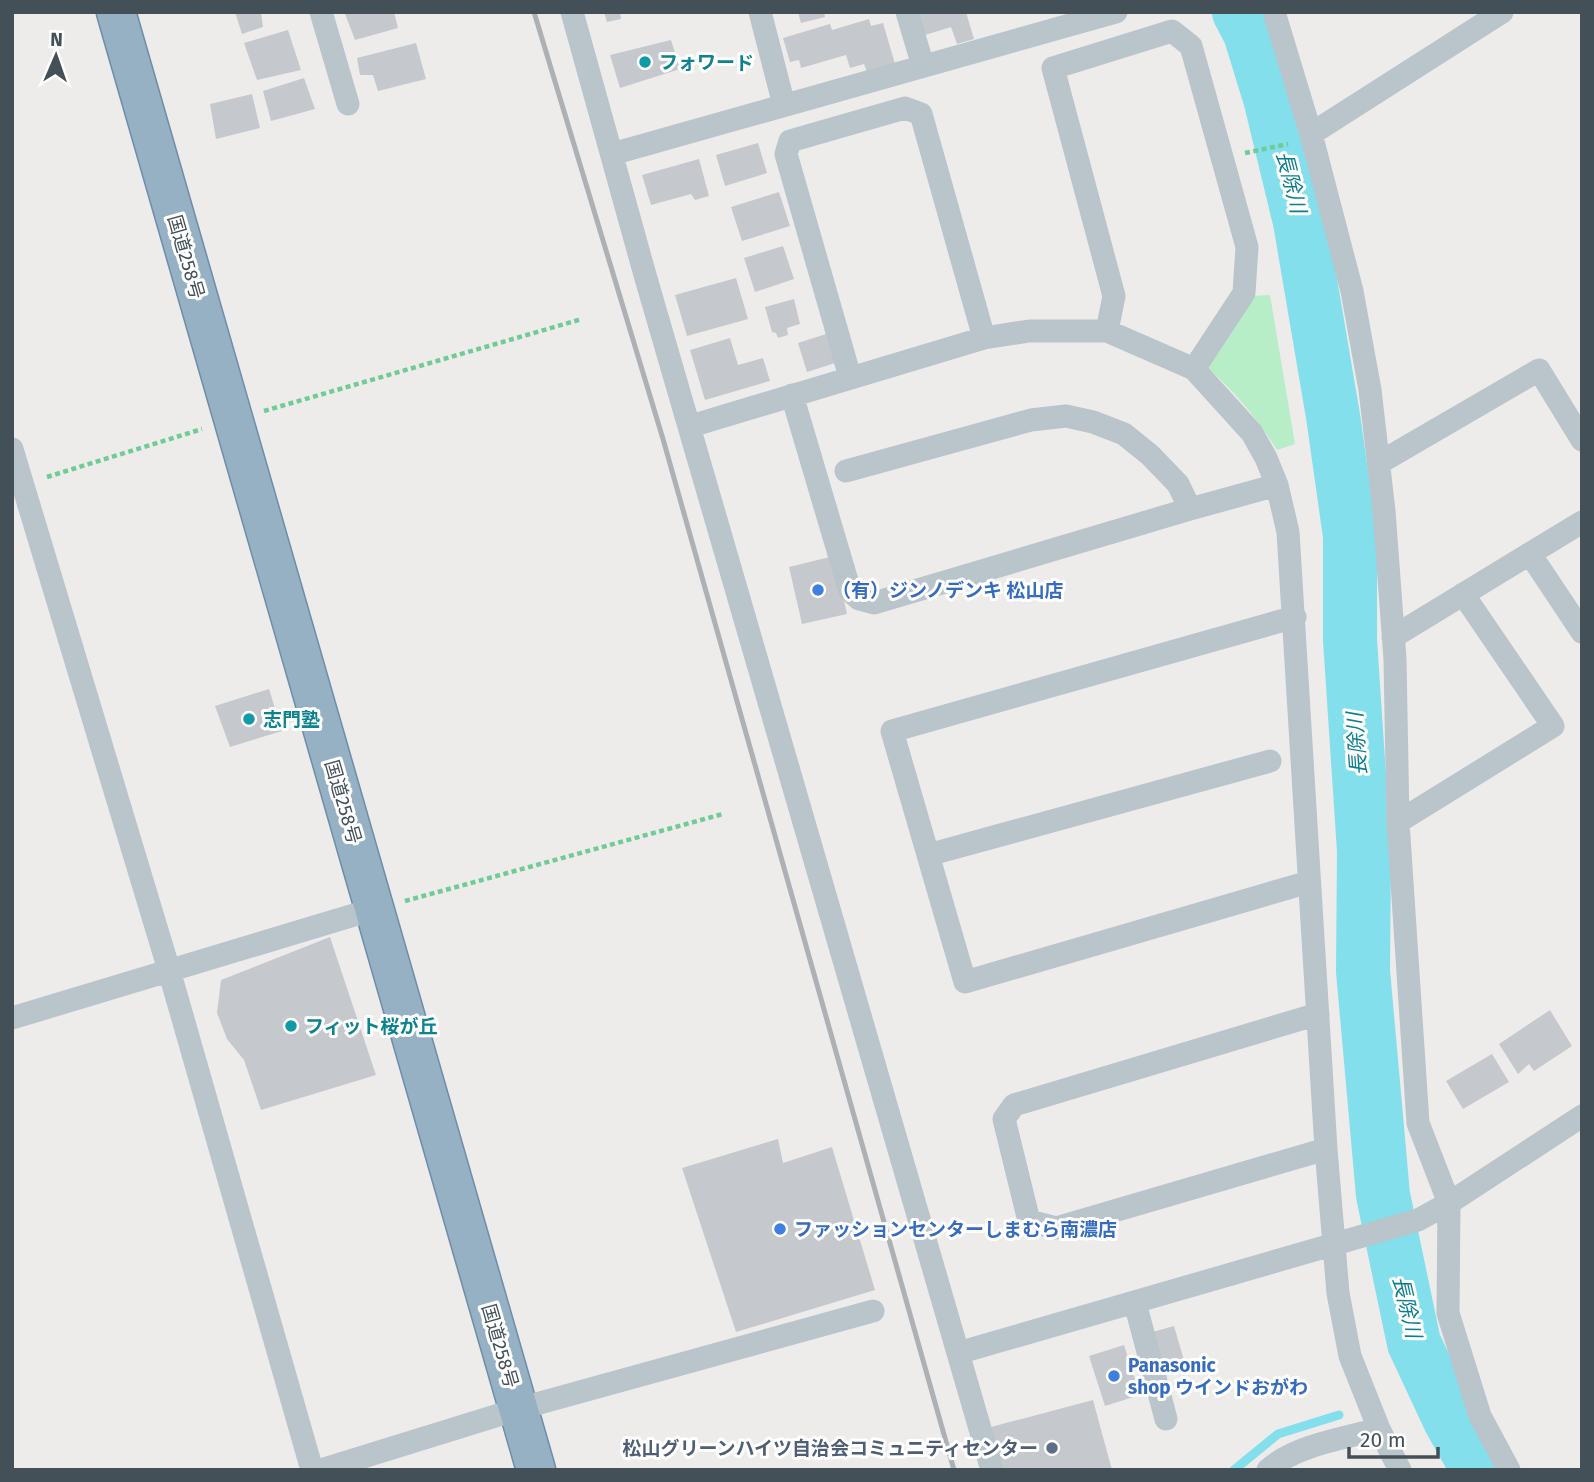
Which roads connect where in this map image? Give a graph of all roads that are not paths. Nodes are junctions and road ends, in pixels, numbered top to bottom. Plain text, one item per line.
1 (116, 12) edge
2 (321, 12) edge
3 (572, 12) edge
4 (760, 12) edge
5 (907, 12) edge
6 (1116, 12) edge
7 (1274, 12) edge
8 (1502, 12) edge
9 (1047, 21) edge
10 (923, 66) junction
11 (348, 104) dead end
12 (785, 104) junction
13 (1303, 138) junction
14 (612, 154) junction
15 (1107, 331) junction
16 (984, 338) junction
17 (1194, 369) junction
18 (850, 377) junction
19 (792, 395) junction
20 (691, 426) junction
21 (1582, 440) edge
22 (12, 449) edge
23 (1379, 463) junction
24 (846, 471) dead end
25 (1277, 485) junction
26 (1190, 509) junction
27 (1582, 522) edge
28 (1530, 554) junction
29 (1463, 594) junction
30 (1295, 617) junction
31 (1582, 632) edge
32 (1393, 636) junction
33 (1270, 761) dead end
34 (1398, 822) junction
35 (928, 855) junction
36 (1310, 882) junction
37 (374, 909) junction
38 (169, 970) junction
39 (1318, 1014) junction
40 (12, 1018) edge
41 (1582, 1116) edge
42 (1326, 1149) junction
43 (1449, 1203) junction
44 (1334, 1246) junction
45 (1135, 1303) junction
46 (873, 1311) dead end
47 (958, 1353) junction
48 (518, 1409) junction
49 (1166, 1419) dead end
50 (1379, 1429) junction
51 (1277, 1467) edge
52 (312, 1470) edge
53 (321, 1470) edge
54 (536, 1470) edge
55 (992, 1470) edge
56 (1400, 1470) edge
57 (1509, 1470) edge

1 - 37 highway, 国道258号
2 - 11 street
3 - 14 street
4 - 12 street
5 - 10 street
6 - 9 street
7 - 13 street
8 - 13 street
9 - 10 street
10 - 12 street
12 - 14 street
13 - 23 street
14 - 20 street
15 - 16 street
15 - 17 street
15 - 17 street
16 - 18 street
16 - 18 street
17 - 25 street
18 - 19 street
19 - 20 street
19 - 26 street
20 - 47 street
21 - 23 street
22 - 38 street
23 - 32 street
24 - 26 street
25 - 26 street
25 - 30 street
27 - 28 street
28 - 29 street
28 - 31 street
29 - 32 street
29 - 34 street
30 - 35 street
30 - 36 street
32 - 34 street
33 - 35 street
34 - 43 street
35 - 36 street
36 - 39 street
37 - 38 street
37 - 48 highway, 国道258号
38 - 40 street
38 - 52 street
39 - 42 street
39 - 42 street
41 - 43 street
42 - 44 street
43 - 44 street
43 - 57 street
44 - 45 street
44 - 50 street
45 - 47 street
45 - 49 street
46 - 48 street
47 - 55 street
48 - 53 street
48 - 54 highway, 国道258号
50 - 51 street
50 - 56 street

